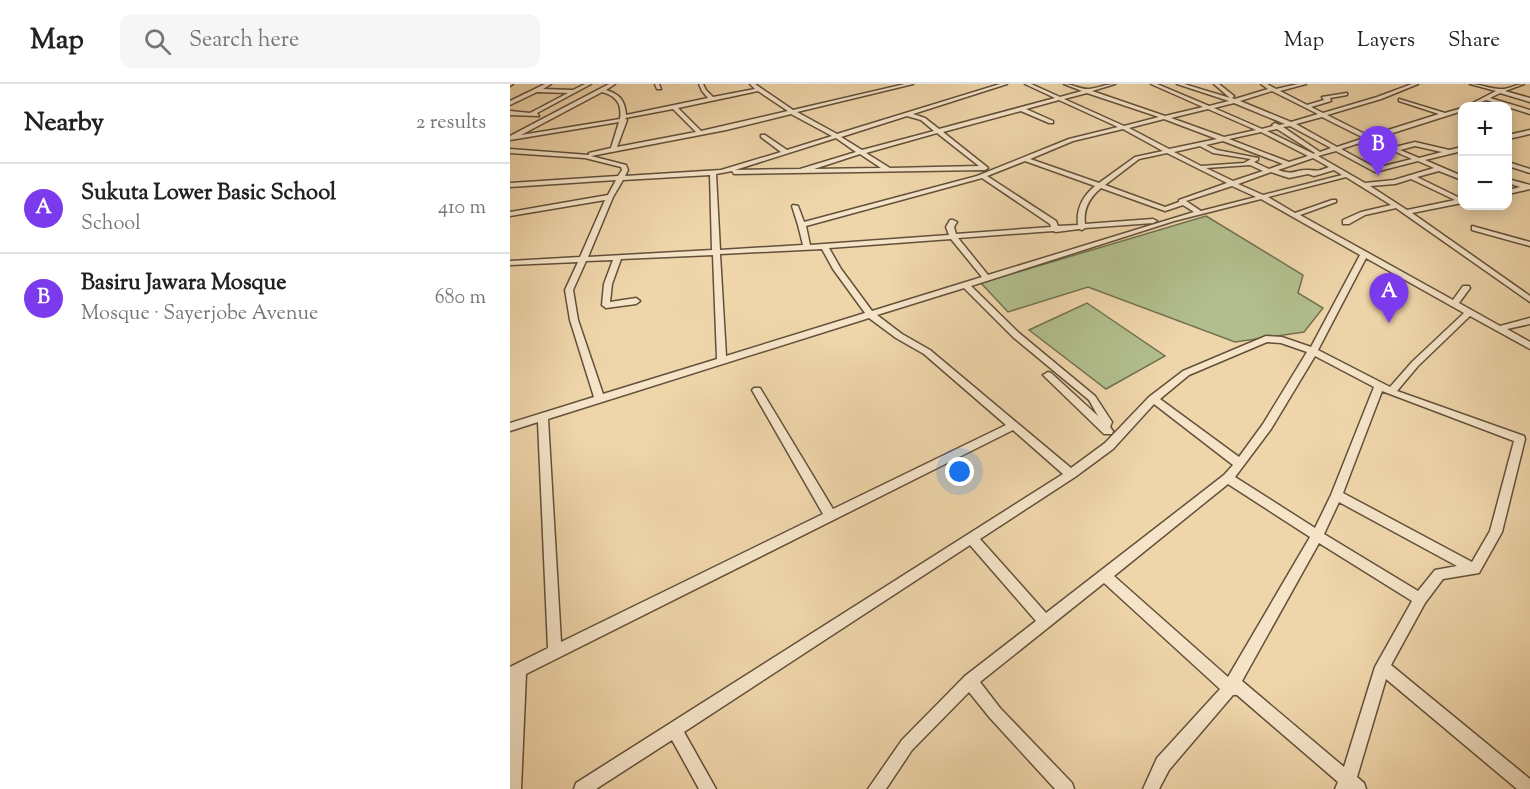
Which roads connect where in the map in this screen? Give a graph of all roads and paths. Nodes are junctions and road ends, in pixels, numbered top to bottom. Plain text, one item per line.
1 (549, 84) edge
2 (588, 84) edge
3 (613, 84) edge
4 (701, 84) edge
5 (752, 84) edge
6 (886, 84) edge
7 (911, 84) edge
8 (1005, 84) edge
9 (1028, 84) edge
10 (1066, 84) edge
11 (1113, 84) edge
12 (1153, 84) edge
13 (1179, 84) edge
14 (1216, 84) edge
15 (1263, 84) edge
16 (1304, 84) edge
17 (1416, 84) edge
18 (1472, 84) edge
19 (1522, 84) edge
20 (896, 88) junction
21 (760, 89) junction
22 (1335, 89) dead end
23 (537, 90) junction
24 (602, 90) junction
25 (1273, 90) junction
26 (1500, 91) junction
27 (573, 92) junction
28 (1088, 93) junction
29 (1486, 98) junction
30 (712, 99) junction
31 (1063, 99) junction
32 (1401, 100) dead end
33 (1530, 100) edge
34 (1235, 101) junction
35 (1351, 102) dead end
36 (1478, 102) edge
37 (510, 103) edge
38 (1319, 104) junction
39 (1247, 106) junction
40 (674, 107) junction
41 (1205, 107) junction
42 (1305, 107) junction
43 (1022, 109) junction
44 (1458, 110) edge
45 (792, 112) junction
46 (1530, 112) edge
47 (510, 113) edge
48 (532, 114) junction
49 (905, 114) junction
50 (1322, 115) junction
51 (1446, 115) junction
52 (552, 116) junction
53 (1162, 117) junction
54 (624, 118) junction
55 (1051, 122) dead end
56 (1291, 124) junction
57 (1123, 127) junction
58 (1278, 127) junction
59 (1258, 130) junction
60 (939, 131) junction
61 (1530, 132) edge
62 (700, 133) junction
63 (510, 135) edge
64 (763, 136) dead end
65 (836, 136) junction
66 (1512, 136) edge
67 (1225, 138) junction
68 (1368, 138) junction
69 (1200, 144) junction
70 (1338, 149) junction
71 (1395, 149) junction
72 (1168, 150) junction
73 (1458, 150) edge
74 (510, 151) edge
75 (613, 151) junction
76 (1449, 152) junction
77 (787, 153) junction
78 (864, 153) junction
79 (1263, 153) junction
80 (1321, 155) junction
81 (585, 156) junction
82 (1313, 156) junction
83 (1023, 158) junction
84 (1420, 159) junction
85 (1251, 160) junction
86 (1530, 161) edge
87 (1289, 164) junction
88 (1512, 165) edge
89 (1518, 167) junction
90 (1200, 168) junction
91 (1334, 168) junction
92 (1441, 168) junction
93 (889, 170) junction
94 (1270, 170) junction
95 (1377, 170) junction
96 (986, 171) junction
97 (1530, 171) edge
98 (797, 172) junction
99 (717, 173) junction
100 (1348, 175) junction
101 (1458, 175) edge
102 (619, 177) junction
103 (1411, 177) junction
104 (1400, 180) junction
105 (1512, 182) edge
106 (1234, 183) junction
107 (510, 185) edge
108 (1363, 185) junction
109 (1098, 186) junction
110 (1529, 188) edge
111 (1512, 191) edge
112 (610, 197) junction
113 (1264, 198) junction
114 (1458, 199) edge
115 (1334, 201) dead end
116 (1458, 202) edge
117 (1184, 203) junction
118 (795, 206) dead end
119 (1398, 206) junction
120 (1407, 212) junction
121 (1200, 213) junction
122 (510, 214) edge
123 (1295, 215) junction
124 (1172, 220) junction
125 (953, 222) dead end
126 (1346, 222) dead end
127 (802, 225) junction
128 (1082, 228) junction
129 (1475, 228) dead end
130 (1056, 230) junction
131 (953, 237) junction
132 (1530, 244) edge
133 (825, 247) junction
134 (807, 248) junction
135 (718, 252) junction
136 (1365, 253) junction
137 (618, 258) junction
138 (584, 260) junction
139 (510, 263) edge
140 (986, 277) junction
141 (965, 284) junction
142 (1466, 288) dead end
143 (1530, 300) edge
144 (636, 301) dead end
145 (1454, 304) junction
146 (1469, 312) junction
147 (870, 314) junction
148 (1530, 321) edge
149 (1498, 329) junction
150 (1530, 346) edge
151 (1313, 351) junction
152 (722, 360) junction
153 (1048, 375) dead end
154 (1385, 389) junction
155 (757, 390) dead end
156 (600, 399) junction
157 (1153, 399) junction
158 (543, 417) junction
159 (1012, 426) junction
160 (510, 427) edge
161 (1105, 428) junction
162 (1115, 437) junction
163 (1525, 438) edge
164 (1240, 464) junction
165 (1071, 474) junction
166 (1228, 477) junction
167 (1337, 495) junction
168 (830, 515) junction
169 (1318, 535) junction
170 (971, 538) junction
171 (1475, 569) junction
172 (1104, 574) junction
173 (1420, 599) junction
174 (1045, 622) junction
175 (555, 651) junction
176 (1382, 667) junction
177 (515, 672) edge
178 (970, 681) junction
179 (1230, 688) junction
180 (675, 730) junction
181 (1350, 786) edge
182 (513, 789) edge
183 (582, 789) edge
184 (708, 789) edge
185 (876, 789) edge
186 (1066, 789) edge
187 (1151, 789) edge
188 (1530, 789) edge

1 - 23 street
2 - 27 street
3 - 24 street
4 - 30 street
5 - 21 street
6 - 20 street
7 - 20 street
8 - 49 street
9 - 31 street
10 - 28 street
11 - 28 street
12 - 41 street
13 - 34 street
14 - 34 street
15 - 25 street
16 - 25 street
17 - 50 street
18 - 26 street
19 - 26 street
20 - 45 street
21 - 30 street
21 - 45 street
22 - 38 street
23 - 27 street
23 - 37 street
24 - 52 street
24 - 54 street
25 - 34 street
25 - 42 street
26 - 29 street
26 - 33 street
27 - 48 street
28 - 31 street
28 - 53 street
29 - 36 street
29 - 46 street
30 - 40 street
31 - 43 street
31 - 57 street
32 - 51 street
34 - 39 street
34 - 41 street
35 - 38 street
38 - 42 street
39 - 56 street
39 - 58 street
40 - 54 street
40 - 62 street
41 - 53 street
41 - 59 street
42 - 50 street
43 - 55 street
43 - 60 street
44 - 51 street
45 - 62 street
45 - 65 street
47 - 48 street
48 - 52 street
49 - 60 street
49 - 65 street
50 - 56 street
50 - 68 street
51 - 68 street
52 - 63 street
53 - 57 street
53 - 67 street
54 - 63 street
54 - 75 street
56 - 58 street
56 - 70 street
57 - 72 street
57 - 83 street
58 - 59 street
58 - 80 street
59 - 67 street
59 - 82 street
60 - 78 street
60 - 96 street
61 - 66 street
62 - 75 street
64 - 77 street
65 - 77 street
65 - 78 street
67 - 69 street
67 - 79 street
68 - 70 street
68 - 71 street
69 - 72 street
69 - 85 street
70 - 80 street
70 - 95 street
71 - 76 street
71 - 84 street
72 - 90 street
72 - 109 street
73 - 76 street
74 - 81 street
75 - 81 street
76 - 84 street
77 - 99 street
78 - 93 street
78 - 98 street
79 - 85 street
79 - 87 street
80 - 82 street
81 - 102 street
82 - 87 street
82 - 91 street
83 - 96 street
83 - 109 street
84 - 92 street
84 - 95 street
85 - 90 street
85 - 94 street
86 - 89 street
87 - 94 street
88 - 89 street
89 - 97 street
90 - 106 street
91 - 94 street
91 - 100 street
92 - 101 street
92 - 103 street
93 - 96 street
93 - 98 street
94 - 106 street
95 - 104 street
96 - 127 street
96 - 130 street
98 - 99 street
99 - 102 street
99 - 135 street
100 - 108 street
100 - 113 street
102 - 107 street
102 - 112 street
103 - 104 street
103 - 114 street
104 - 108 street
105 - 110 street
106 - 113 street
106 - 117 street
108 - 119 street
109 - 117 street
109 - 128 street
110 - 111 street
112 - 122 street
112 - 138 street
113 - 121 street
113 - 123 street
115 - 123 street
116 - 120 street
117 - 121 street
118 - 127 street
119 - 120 street
119 - 126 street
120 - 143 street
121 - 124 street
123 - 136 street
124 - 128 street
124 - 140 street
125 - 131 street
127 - 134 street
128 - 130 street
129 - 132 street
130 - 131 street
131 - 133 street
131 - 140 street
133 - 134 street
133 - 147 street
134 - 135 street
135 - 137 street
135 - 152 street
136 - 145 street
136 - 151 street
137 - 138 street
137 - 144 street
138 - 139 street
138 - 156 street
140 - 141 street
141 - 147 street
141 - 161 street
142 - 145 street
145 - 146 street
146 - 149 street
146 - 154 street
147 - 152 street
147 - 159 street
148 - 149 street
149 - 150 street
151 - 154 street
151 - 157 street
151 - 164 street
152 - 156 street
153 - 161 street
154 - 163 street
154 - 167 street
155 - 168 street
156 - 158 street
157 - 162 street
157 - 164 street
158 - 160 street
158 - 175 street
159 - 165 street
159 - 168 street
161 - 162 street
162 - 165 street
163 - 171 street
164 - 166 street
165 - 170 street
166 - 169 street
166 - 172 street
167 - 169 street
167 - 171 street
168 - 175 street
169 - 173 street
169 - 179 street
170 - 174 street
170 - 180 street
171 - 173 street
172 - 174 street
172 - 179 street
173 - 176 street
174 - 178 street
175 - 177 street
176 - 181 street
176 - 188 street
177 - 182 street
178 - 185 street
178 - 186 street
179 - 181 street
179 - 187 street
180 - 183 street
180 - 184 street

